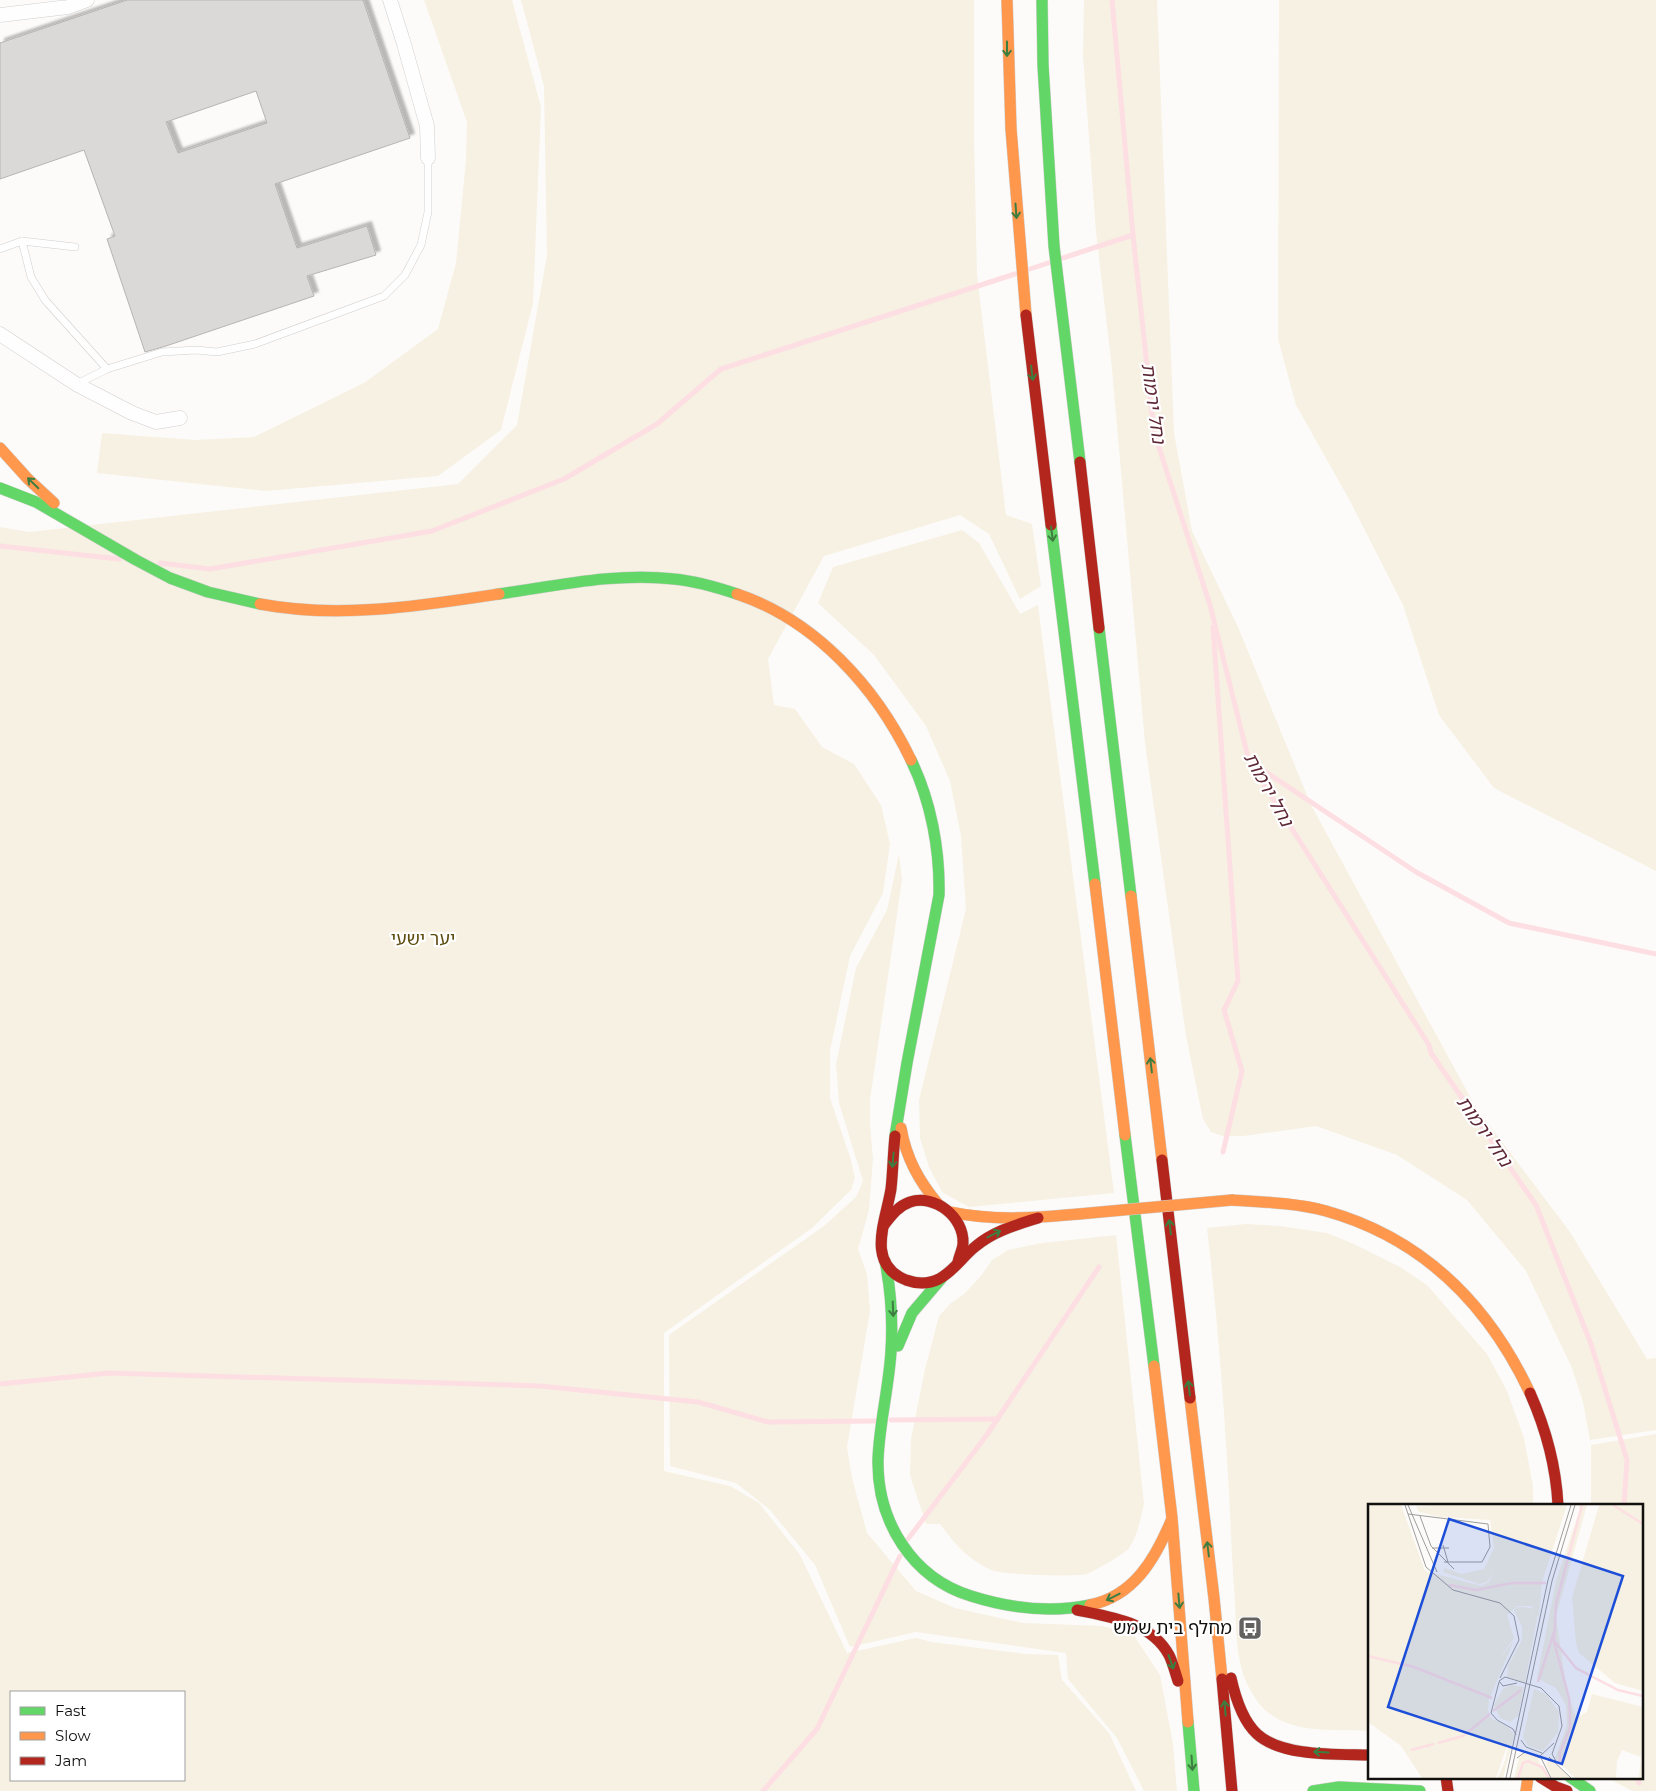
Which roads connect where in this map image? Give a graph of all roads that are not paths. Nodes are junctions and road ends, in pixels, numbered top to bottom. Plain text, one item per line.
1 (87, 0) edge
2 (390, 0) edge
3 (1007, 0) edge
4 (1042, 0) edge
5 (0, 15) edge
6 (428, 158) joint
7 (22, 241) junction
8 (75, 247) dead end
9 (0, 249) edge
10 (0, 334) edge
11 (107, 370) junction
12 (76, 384) junction
13 (180, 418) dead end
14 (0, 448) edge
15 (0, 488) edge
16 (81, 528) junction
17 (900, 1111) junction
18 (938, 1204) junction
19 (950, 1212) junction
20 (1038, 1218) junction
21 (884, 1225) junction
22 (885, 1261) junction
23 (958, 1262) junction
24 (941, 1278) junction
25 (889, 1371) junction
26 (1558, 1504) edge
27 (1172, 1518) junction
28 (1214, 1598) junction
29 (1072, 1608) junction
30 (1188, 1719) junction
31 (1368, 1755) edge
32 (1446, 1778) edge
33 (1528, 1778) edge
34 (1542, 1778) edge
35 (1571, 1778) edge
36 (1194, 1791) edge
37 (1232, 1791) edge
38 (1313, 1791) edge
39 (1420, 1791) edge
40 (1448, 1791) edge
41 (1526, 1791) edge
42 (1567, 1791) edge
43 (1590, 1791) edge

1 - 5 street
2 - 6 street
3 -> 27 main road
28 -> 4 main road
6 - 11 lane
7 - 8 lane
7 - 9 lane
7 - 11 lane
10 - 12 street
11 - 12 lane
12 - 13 street
16 -> 14 main road
15 - 16 main road
16 - 17 main road
17 - 18 main road
17 -> 21 main road
18 - 19 main road
18 - 21 main road
19 - 20 main road
19 - 23 main road
23 -> 20 main road
20 - 26 main road, bridge
21 - 22 main road
22 - 24 main road
22 -> 25 main road
23 - 24 main road
24 - 25 main road
25 - 29 main road
27 -> 29 main road
27 -> 30 main road
31 -> 28 main road
37 -> 28 main road
29 -> 30 main road
30 -> 36 main road
32 - 40 main road
33 - 41 main road
34 - 42 main road
35 - 43 main road
38 - 39 main road

